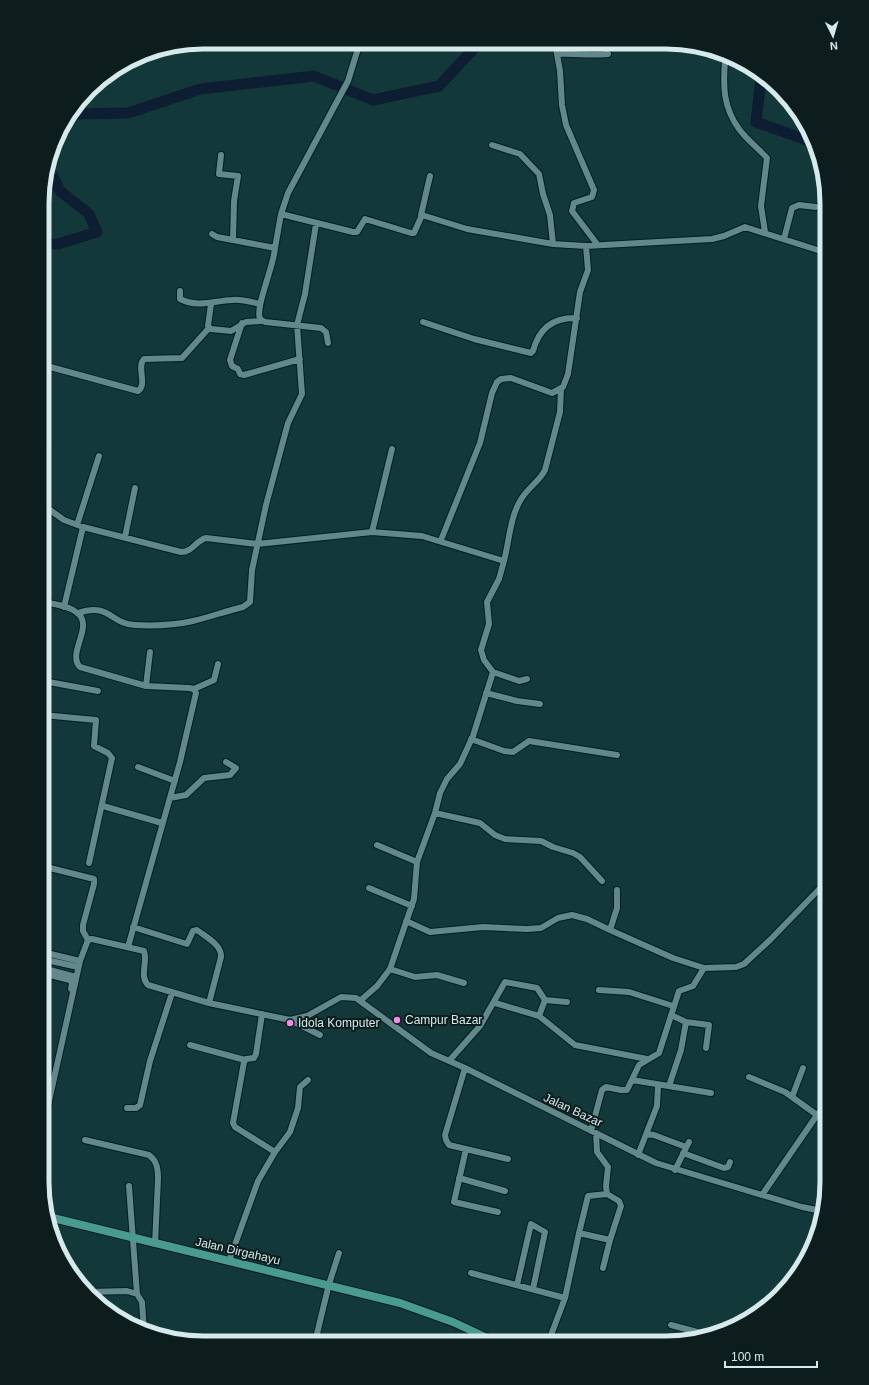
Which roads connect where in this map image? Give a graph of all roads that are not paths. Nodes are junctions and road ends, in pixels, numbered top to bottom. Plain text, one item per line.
1 (358, 49) edge
2 (556, 49) edge
3 (557, 54) junction
4 (608, 54) dead end
5 (725, 61) dead end
6 (492, 145) dead end
7 (221, 155) dead end
8 (430, 176) dead end
9 (816, 207) dead end
10 (281, 214) junction
11 (421, 215) junction
12 (316, 224) junction
13 (765, 232) junction
14 (212, 234) dead end
15 (784, 239) junction
16 (233, 240) junction
17 (553, 244) junction
18 (597, 244) junction
19 (586, 246) junction
20 (275, 248) junction
21 (820, 251) edge
22 (180, 291) dead end
23 (211, 304) junction
24 (260, 304) junction
25 (577, 318) junction
26 (261, 321) junction
27 (423, 322) dead end
28 (242, 323) junction
29 (297, 326) junction
30 (209, 328) junction
31 (328, 342) dead end
32 (300, 359) junction
33 (49, 367) edge
34 (561, 389) junction
35 (392, 449) dead end
36 (99, 456) dead end
37 (135, 488) dead end
38 (49, 509) edge
39 (80, 526) junction
40 (372, 532) junction
41 (125, 536) junction
42 (441, 540) junction
43 (257, 544) junction
44 (504, 561) junction
45 (49, 603) edge
46 (64, 607) junction
47 (78, 613) junction
48 (150, 652) dead end
49 (218, 664) dead end
50 (493, 672) junction
51 (527, 679) dead end
52 (49, 682) edge
53 (146, 686) junction
54 (194, 689) junction
55 (98, 691) dead end
56 (486, 694) junction
57 (540, 704) dead end
58 (49, 716) edge
59 (471, 739) junction
60 (617, 755) dead end
61 (226, 762) dead end
62 (138, 767) dead end
63 (175, 781) junction
64 (170, 798) junction
65 (103, 806) junction
66 (435, 813) junction
67 (162, 823) junction
68 (377, 845) dead end
69 (417, 862) junction
70 (89, 863) dead end
71 (49, 868) edge
72 (602, 881) dead end
73 (820, 887) edge
74 (369, 888) dead end
75 (617, 890) dead end
76 (412, 906) junction
77 (406, 921) junction
78 (133, 927) junction
79 (610, 930) junction
80 (88, 940) junction
81 (128, 947) junction
82 (49, 954) edge
83 (49, 960) edge
84 (79, 964) junction
85 (704, 968) junction
86 (49, 970) edge
87 (390, 970) junction
88 (49, 975) edge
89 (76, 977) junction
90 (464, 983) dead end
91 (599, 990) dead end
92 (172, 993) junction
93 (361, 1000) junction
94 (545, 1000) junction
95 (567, 1002) dead end
96 (209, 1003) junction
97 (495, 1003) junction
98 (674, 1006) junction
99 (262, 1014) junction
100 (539, 1016) junction
101 (671, 1016) junction
102 (290, 1020) junction
103 (686, 1022) junction
104 (320, 1035) dead end
105 (190, 1045) dead end
106 (706, 1048) dead end
107 (647, 1059) junction
108 (245, 1060) junction
109 (449, 1061) junction
110 (465, 1068) junction
111 (804, 1068) dead end
112 (749, 1077) dead end
113 (308, 1080) dead end
114 (632, 1080) junction
115 (49, 1083) edge
116 (658, 1086) junction
117 (669, 1086) junction
118 (711, 1093) dead end
119 (792, 1097) junction
120 (49, 1100) edge
121 (127, 1108) dead end
122 (820, 1111) edge
123 (817, 1115) junction
124 (594, 1132) junction
125 (646, 1134) junction
126 (85, 1140) dead end
127 (466, 1149) junction
128 (275, 1152) junction
129 (683, 1153) junction
130 (638, 1155) junction
131 (508, 1159) dead end
132 (730, 1162) dead end
133 (675, 1170) junction
134 (459, 1178) junction
135 (129, 1186) dead end
136 (505, 1191) dead end
137 (607, 1194) junction
138 (762, 1195) junction
139 (817, 1210) edge
140 (498, 1212) dead end
141 (53, 1218) edge
142 (580, 1233) junction
143 (134, 1238) junction
144 (610, 1240) junction
145 (155, 1244) junction
146 (339, 1252) dead end
147 (229, 1261) junction
148 (603, 1268) dead end
149 (471, 1273) dead end
150 (329, 1284) junction
151 (517, 1285) junction
152 (533, 1289) junction
153 (95, 1292) edge
154 (137, 1294) junction
155 (565, 1298) junction
156 (144, 1324) edge
157 (671, 1325) dead end
158 (698, 1333) edge
159 (316, 1336) edge
160 (484, 1336) edge
161 (551, 1336) edge

1 - 10 street
2 - 3 street
3 - 4 street
3 - 18 street
5 - 13 street
6 - 17 street
7 - 16 street
8 - 11 street
9 - 15 street
10 - 12 street
10 - 20 street
11 - 12 street
11 - 17 street
12 - 29 street
13 - 15 street
13 - 18 street
14 - 16 street
15 - 21 street
16 - 20 street
17 - 19 street
18 - 19 street
19 - 25 street
20 - 24 street
22 - 23 street
23 - 24 street
23 - 30 street
24 - 26 street
25 - 27 street
25 - 34 street
26 - 28 street
26 - 29 street
28 - 30 street
28 - 32 street
29 - 31 street
29 - 32 street
30 - 33 street
32 - 43 street
34 - 42 street
34 - 44 street
35 - 40 street
36 - 39 street
37 - 41 street
38 - 39 street
39 - 41 street
39 - 46 street
40 - 42 street
40 - 43 street
41 - 43 street
42 - 44 street
43 - 47 street
44 - 50 street
45 - 46 street
46 - 47 street
47 - 53 street
48 - 53 street
49 - 54 street
50 - 51 street
50 - 56 street
52 - 55 street
53 - 54 street
54 - 63 street
56 - 57 street
56 - 59 street
58 - 65 street
59 - 60 street
59 - 66 street
61 - 64 street
62 - 63 street
63 - 64 street
64 - 67 street
65 - 67 street
65 - 70 street
66 - 69 street
66 - 72 street
67 - 78 street
68 - 69 street
69 - 76 street
71 - 80 street
73 - 85 street
74 - 76 street
75 - 79 street
76 - 77 street
77 - 79 street
77 - 87 street
78 - 81 street
78 - 96 street
79 - 85 street
80 - 81 street
80 - 84 street
81 - 92 street
82 - 84 street
83 - 84 street
84 - 89 street
85 - 98 street
86 - 89 street
87 - 90 street
87 - 93 street
88 - 115 street
89 - 120 street
91 - 98 street
92 - 96 street
92 - 121 street
93 - 102 street
93 - 109 street, Jalan Bazar
94 - 95 street
94 - 97 street
94 - 100 street
96 - 99 street
97 - 100 street
97 - 109 street
98 - 101 street
99 - 102 street
99 - 108 street
100 - 107 street
101 - 103 street
101 - 107 street
102 - 104 street
103 - 106 street
103 - 117 street
105 - 108 street
107 - 114 street
108 - 128 street
109 - 110 street, Jalan Bazar
110 - 124 street, Jalan Bazar
110 - 127 street
111 - 119 street
112 - 119 street
113 - 128 street
114 - 116 street
114 - 124 street
116 - 117 street
116 - 125 street
117 - 118 street
119 - 123 street
122 - 123 street
123 - 138 street
124 - 130 street, Jalan Bazar
124 - 137 street
125 - 129 street
125 - 130 street
126 - 145 street
127 - 131 street
127 - 134 street
128 - 147 street
129 - 132 street
129 - 133 street
130 - 133 street, Jalan Bazar
133 - 138 street, Jalan Bazar
134 - 136 street
134 - 140 street
135 - 143 street
137 - 142 street
137 - 144 street
138 - 139 street, Jalan Bazar
141 - 143 main road, Jalan Dirgahayu
142 - 144 street
142 - 155 street
143 - 145 main road, Jalan Dirgahayu
143 - 154 street
144 - 148 street
145 - 147 main road, Jalan Dirgahayu
146 - 150 street
147 - 150 main road, Jalan Dirgahayu
149 - 151 street
150 - 159 street
150 - 160 main road, Jalan Dirgahayu
151 - 152 street
151 - 152 street
152 - 155 street
153 - 154 street
154 - 156 street
155 - 161 street
157 - 158 street

